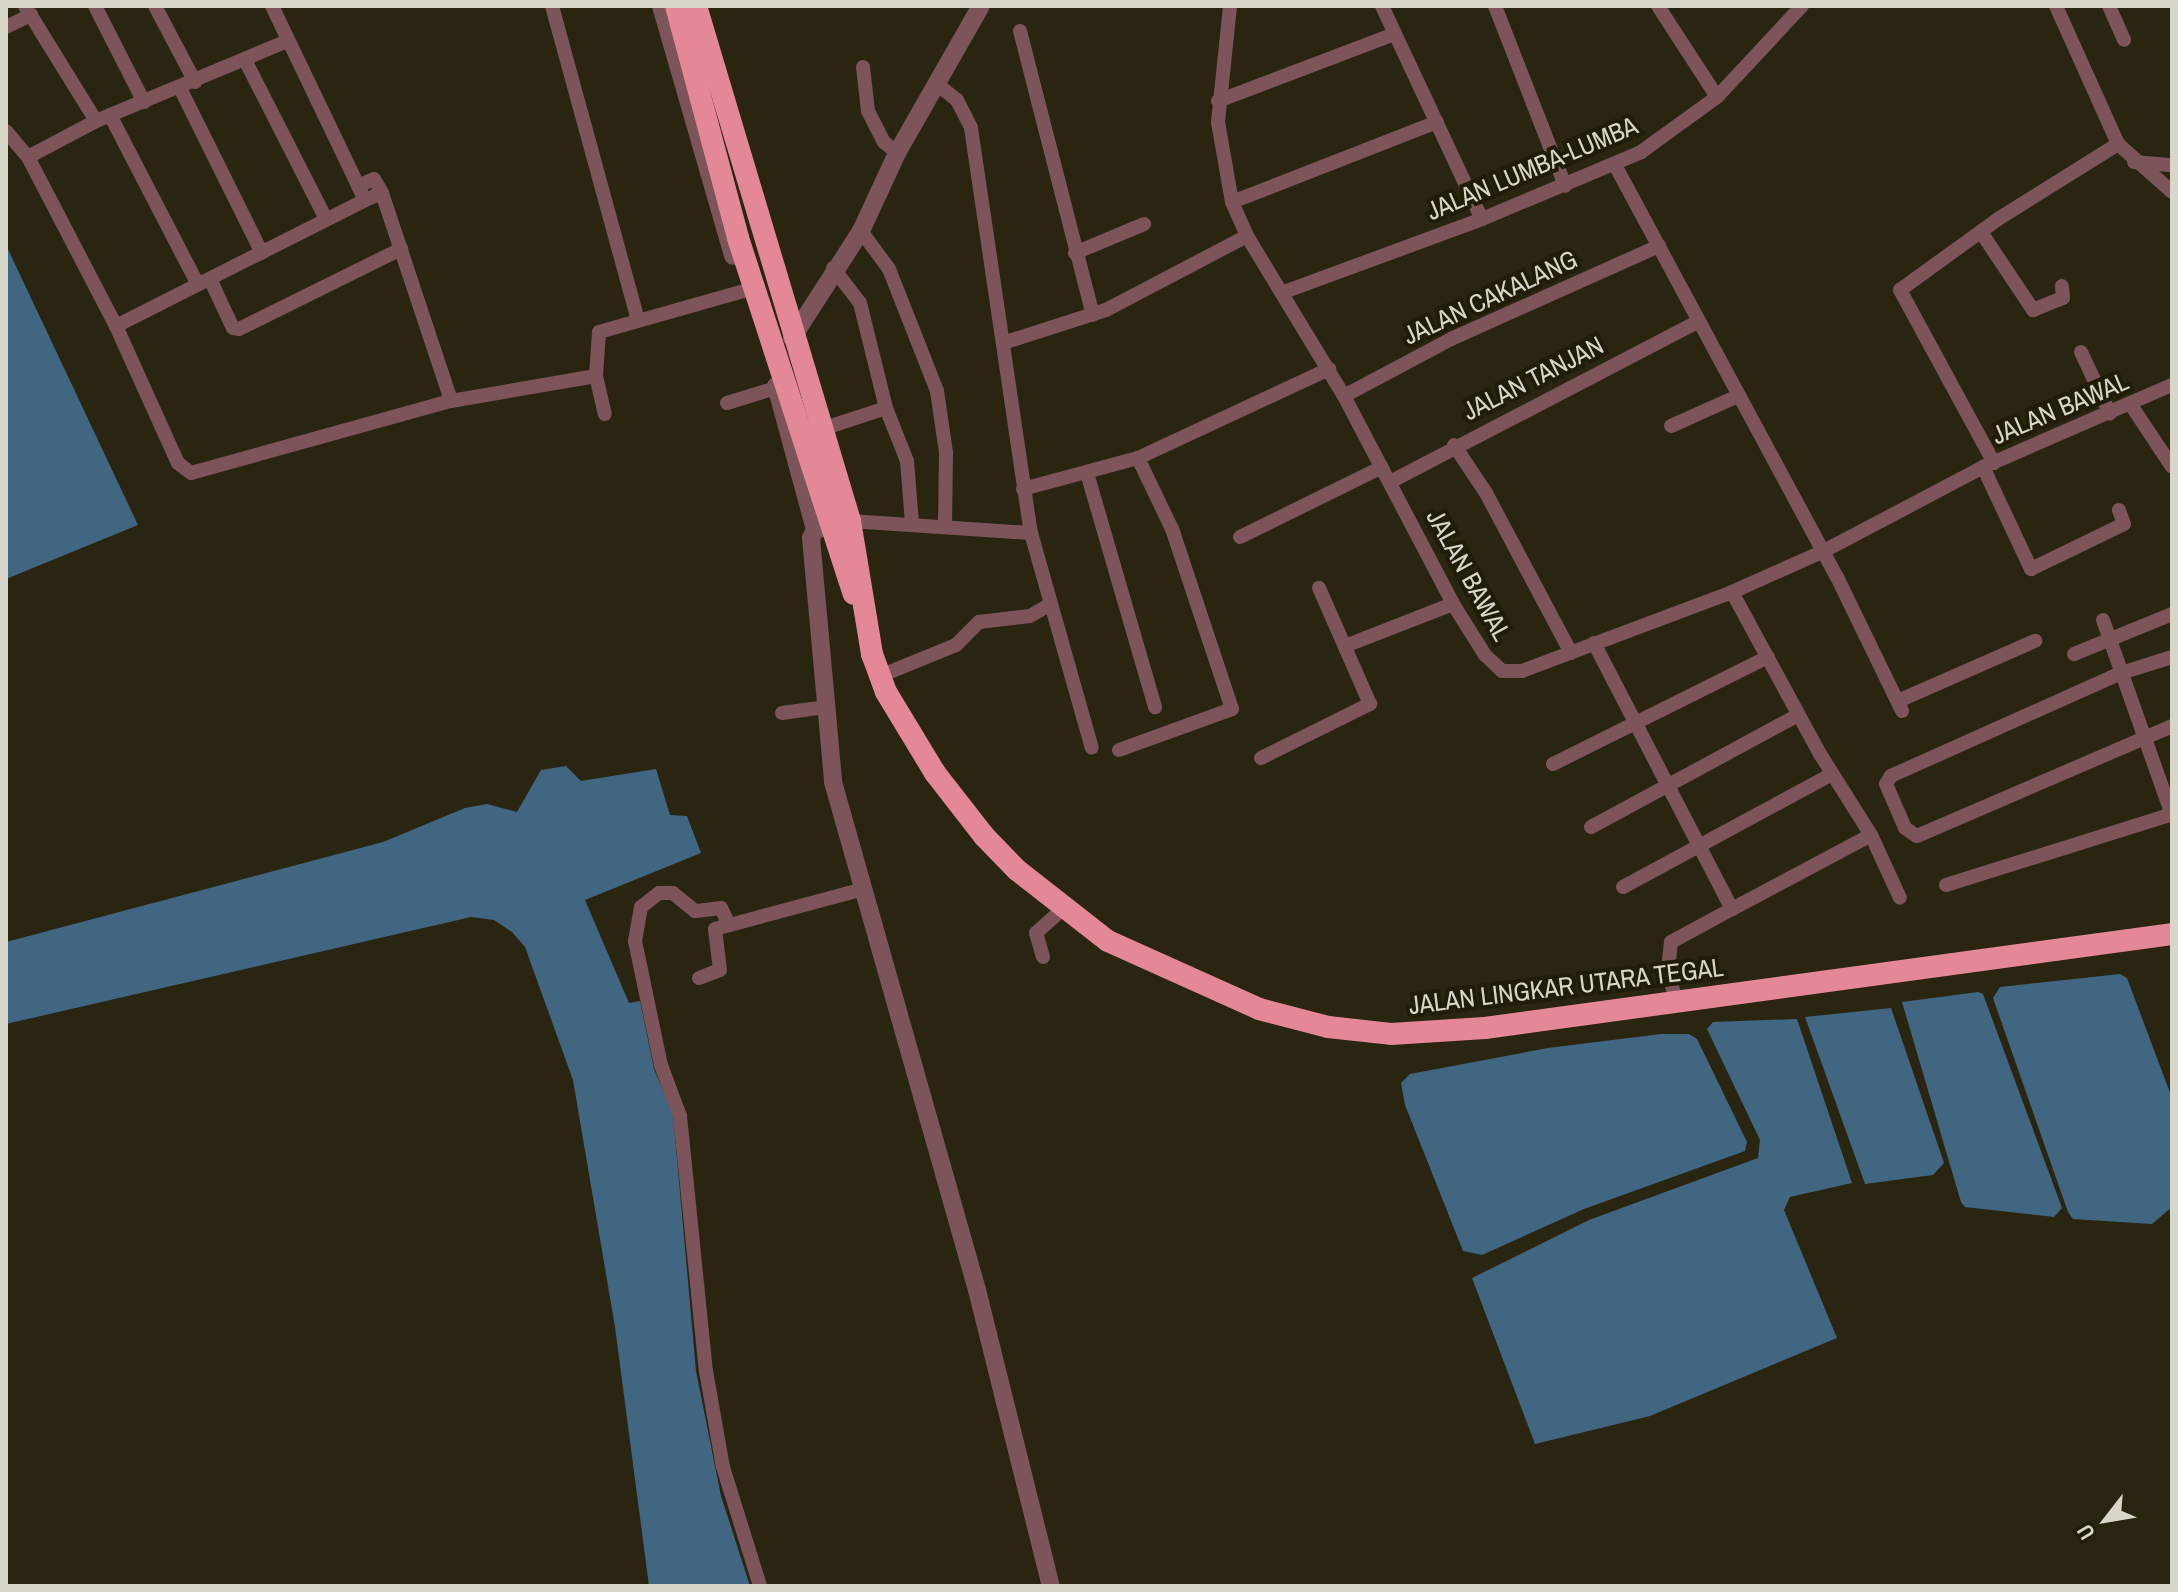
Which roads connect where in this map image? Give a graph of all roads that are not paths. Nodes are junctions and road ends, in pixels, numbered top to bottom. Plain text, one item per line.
1 (95, 6) edge
2 (155, 6) edge
3 (272, 6) edge
4 (552, 6) edge
5 (661, 6) edge
6 (676, 6) edge
7 (696, 6) edge
8 (707, 6) edge
9 (981, 6) edge
10 (1230, 6) edge
11 (1382, 6) edge
12 (1495, 6) edge
13 (1658, 6) edge
14 (2056, 6) edge
15 (2109, 6) edge
16 (1794, 9) edge
17 (28, 10) edge
18 (6, 27) edge
19 (1020, 31) dead end
20 (1394, 34) junction
21 (2124, 40) dead end
22 (287, 41) junction
23 (245, 60) junction
24 (863, 67) dead end
25 (195, 82) junction
26 (937, 84) junction
27 (180, 88) junction
28 (1717, 97) junction
29 (1218, 101) junction
30 (144, 102) junction
31 (103, 118) junction
32 (1437, 122) junction
33 (6, 131) edge
34 (2118, 144) junction
35 (897, 153) junction
36 (28, 157) junction
37 (2139, 161) junction
38 (1615, 165) junction
39 (2172, 165) edge
40 (358, 186) junction
41 (1565, 186) junction
42 (2172, 192) edge
43 (382, 193) junction
44 (365, 200) junction
45 (1232, 202) junction
46 (326, 219) junction
47 (1482, 219) junction
48 (1144, 224) dead end
49 (861, 231) junction
50 (1981, 232) junction
51 (1247, 236) junction
52 (1659, 246) junction
53 (401, 249) junction
54 (262, 253) junction
55 (1075, 253) junction
56 (833, 268) junction
57 (204, 282) junction
58 (2062, 286) dead end
59 (744, 291) junction
60 (1284, 292) junction
61 (1093, 315) junction
62 (638, 320) junction
63 (1699, 321) junction
64 (116, 326) junction
65 (795, 333) junction
66 (1003, 343) junction
67 (2081, 352) dead end
68 (1329, 369) junction
69 (596, 376) junction
70 (2172, 385) edge
71 (776, 388) junction
72 (1344, 396) junction
73 (1738, 396) junction
74 (451, 401) junction
75 (727, 403) dead end
76 (886, 408) junction
77 (605, 414) dead end
78 (2110, 414) junction
79 (2137, 415) junction
80 (1671, 426) dead end
81 (822, 429) junction
82 (1454, 445) junction
83 (1138, 458) junction
84 (1989, 465) junction
85 (1382, 467) junction
86 (2172, 467) edge
87 (1087, 473) junction
88 (1390, 482) junction
89 (1023, 489) junction
90 (2119, 510) dead end
91 (912, 523) junction
92 (832, 525) junction
93 (945, 525) junction
94 (1031, 533) junction
95 (1240, 537) dead end
96 (1825, 557) junction
97 (1319, 588) dead end
98 (1732, 592) junction
99 (1453, 604) junction
100 (1049, 605) junction
101 (2172, 614) edge
102 (2103, 620) dead end
103 (2107, 638) junction
104 (2035, 641) dead end
105 (1345, 646) junction
106 (1597, 649) junction
107 (1571, 653) junction
108 (2074, 654) dead end
109 (1768, 657) junction
110 (2172, 657) edge
111 (2121, 673) junction
112 (880, 676) junction
113 (825, 707) junction
114 (1155, 707) dead end
115 (782, 713) dead end
116 (1798, 715) junction
117 (1635, 723) junction
118 (2172, 726) edge
119 (2144, 738) junction
120 (1092, 748) dead end
121 (1119, 750) dead end
122 (1261, 758) dead end
123 (1553, 764) dead end
124 (1832, 774) junction
125 (1670, 786) junction
126 (2171, 815) edge
127 (1591, 827) dead end
128 (1871, 835) junction
129 (1698, 845) junction
130 (1946, 885) dead end
131 (1623, 887) dead end
132 (860, 890) junction
133 (1900, 898) dead end
134 (1732, 909) junction
135 (1073, 913) junction
136 (729, 925) junction
137 (2172, 934) edge
138 (1043, 957) dead end
139 (699, 978) dead end
140 (1676, 1002) junction
141 (760, 1586) edge
142 (1051, 1586) edge

1 - 30 street
2 - 25 street
3 - 22 street
4 - 62 street
5 - 59 street
6 - 92 highway
7 - 65 highway
8 - 65 street
9 - 26 street
10 - 29 street, JALAN BAWAL
11 - 20 street
12 - 41 street
13 - 28 street
14 - 34 street
15 - 21 street
16 - 28 street, JALAN LUMBA-LUMBA
17 - 18 street
17 - 31 street
19 - 55 street
20 - 29 street
20 - 32 street
22 - 23 street
22 - 40 street
23 - 25 street
23 - 46 street
24 - 35 street
25 - 27 street
26 - 35 street
26 - 66 street
27 - 30 street
27 - 54 street
28 - 38 street, JALAN LUMBA-LUMBA
29 - 45 street, JALAN BAWAL
30 - 31 street
31 - 36 street
31 - 57 street
32 - 45 street
32 - 47 street
33 - 36 street
34 - 37 street
34 - 50 street
35 - 49 street
36 - 64 street
37 - 39 street
37 - 42 street
38 - 41 street, JALAN LUMBA-LUMBA
38 - 52 street
40 - 43 street
40 - 44 street
41 - 47 street, JALAN LUMBA-LUMBA
43 - 44 street
43 - 53 street
44 - 46 street
45 - 51 street, JALAN BAWAL
46 - 54 street
47 - 60 street, JALAN LUMBA-LUMBA
48 - 55 street
49 - 56 street
49 - 93 street
50 - 58 street
50 - 84 street
51 - 60 street, JALAN BAWAL
51 - 61 street
52 - 63 street
52 - 72 street, JALAN CAKALANG
53 - 57 street
53 - 74 street
54 - 57 street
55 - 61 street
56 - 65 street
56 - 76 street
57 - 64 street
59 - 62 street
59 - 71 street
60 - 68 street, JALAN BAWAL
61 - 66 street
62 - 69 street
63 - 73 street
63 - 82 street, JALAN TANJAN
64 - 74 street
65 - 81 highway
66 - 89 street
67 - 78 street
68 - 72 street, JALAN BAWAL
68 - 83 street
69 - 74 street
69 - 77 street
70 - 79 street, JALAN BAWAL
71 - 75 street
71 - 92 street
72 - 85 street, JALAN BAWAL
73 - 80 street
73 - 96 street
76 - 81 street
76 - 91 street
78 - 79 street, JALAN BAWAL
78 - 84 street, JALAN BAWAL
79 - 86 street
81 - 92 highway
82 - 88 street, JALAN TANJAN
82 - 107 street
83 - 87 street
83 - 121 street
84 - 90 street
84 - 96 street, JALAN BAWAL
85 - 88 street, JALAN BAWAL
85 - 95 street
87 - 89 street
87 - 114 street
88 - 99 street, JALAN BAWAL
89 - 94 street
91 - 92 street
91 - 93 street
92 - 112 highway, JALAN LINGKAR UTARA TEGAL
92 - 113 street
93 - 94 street
94 - 100 street
96 - 98 street, JALAN BAWAL
96 - 104 street
97 - 105 street
98 - 106 street, JALAN BAWAL
98 - 109 street
99 - 105 street
99 - 107 street, JALAN BAWAL
100 - 112 street
100 - 120 street
101 - 103 street
102 - 103 street
103 - 108 street
103 - 111 street
105 - 122 street
106 - 107 street, JALAN BAWAL
106 - 117 street
109 - 116 street
109 - 117 street
110 - 111 street
111 - 119 street
111 - 119 street
112 - 135 highway, JALAN LINGKAR UTARA TEGAL
113 - 115 street
113 - 132 street
116 - 124 street
116 - 125 street
117 - 123 street
117 - 125 street
118 - 119 street
119 - 126 street
124 - 128 street
124 - 129 street
125 - 127 street
125 - 129 street
126 - 130 street
128 - 133 street
128 - 134 street
129 - 131 street
129 - 134 street
132 - 136 street
132 - 142 street
134 - 140 street
135 - 138 street
135 - 140 highway, JALAN LINGKAR UTARA TEGAL
136 - 139 street
136 - 141 street
137 - 140 highway, JALAN LINGKAR UTARA TEGAL

